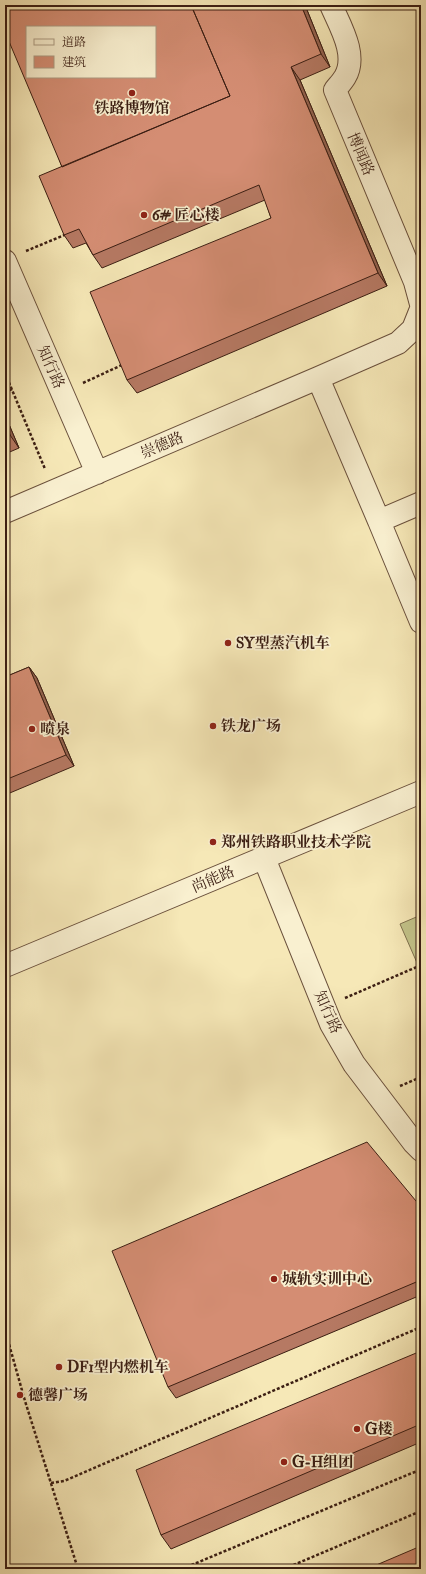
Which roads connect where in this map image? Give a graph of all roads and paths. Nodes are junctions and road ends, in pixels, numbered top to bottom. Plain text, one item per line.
1 (331, 5) edge
2 (67, 234) edge
3 (12, 257) edge
4 (421, 304) edge
5 (421, 309) edge
6 (124, 364) edge
7 (5, 373) edge
8 (318, 378) junction
9 (12, 389) junction
10 (5, 392) edge
11 (62, 392) junction
12 (97, 473) junction
13 (55, 491) junction
14 (421, 503) edge
15 (5, 512) edge
16 (379, 521) junction
17 (421, 622) edge
18 (421, 792) edge
19 (264, 858) junction
20 (5, 966) edge
21 (419, 966) dead end
22 (324, 1006) junction
23 (421, 1150) edge
24 (421, 1327) edge
25 (5, 1330) edge
26 (421, 1470) edge
27 (51, 1483) junction
28 (421, 1511) edge
29 (78, 1569) edge
30 (182, 1569) edge
31 (284, 1569) edge

1 - 4 street, 博闻路
2 - 3 path
3 - 11 street, 知行路
5 - 8 street
6 - 11 path
7 - 9 path
8 - 12 street, 崇德路
8 - 16 street
9 - 10 path
9 - 13 path
11 - 12 street, 知行路
12 - 13 street, 崇德路
13 - 15 street, 崇德路
14 - 16 street
16 - 17 street
18 - 19 street, 尚能路
19 - 20 street, 尚能路
19 - 22 street, 知行路
21 - 22 path
22 - 23 street, 知行路
24 - 27 path
25 - 27 path
26 - 30 path
27 - 29 path
28 - 31 path

